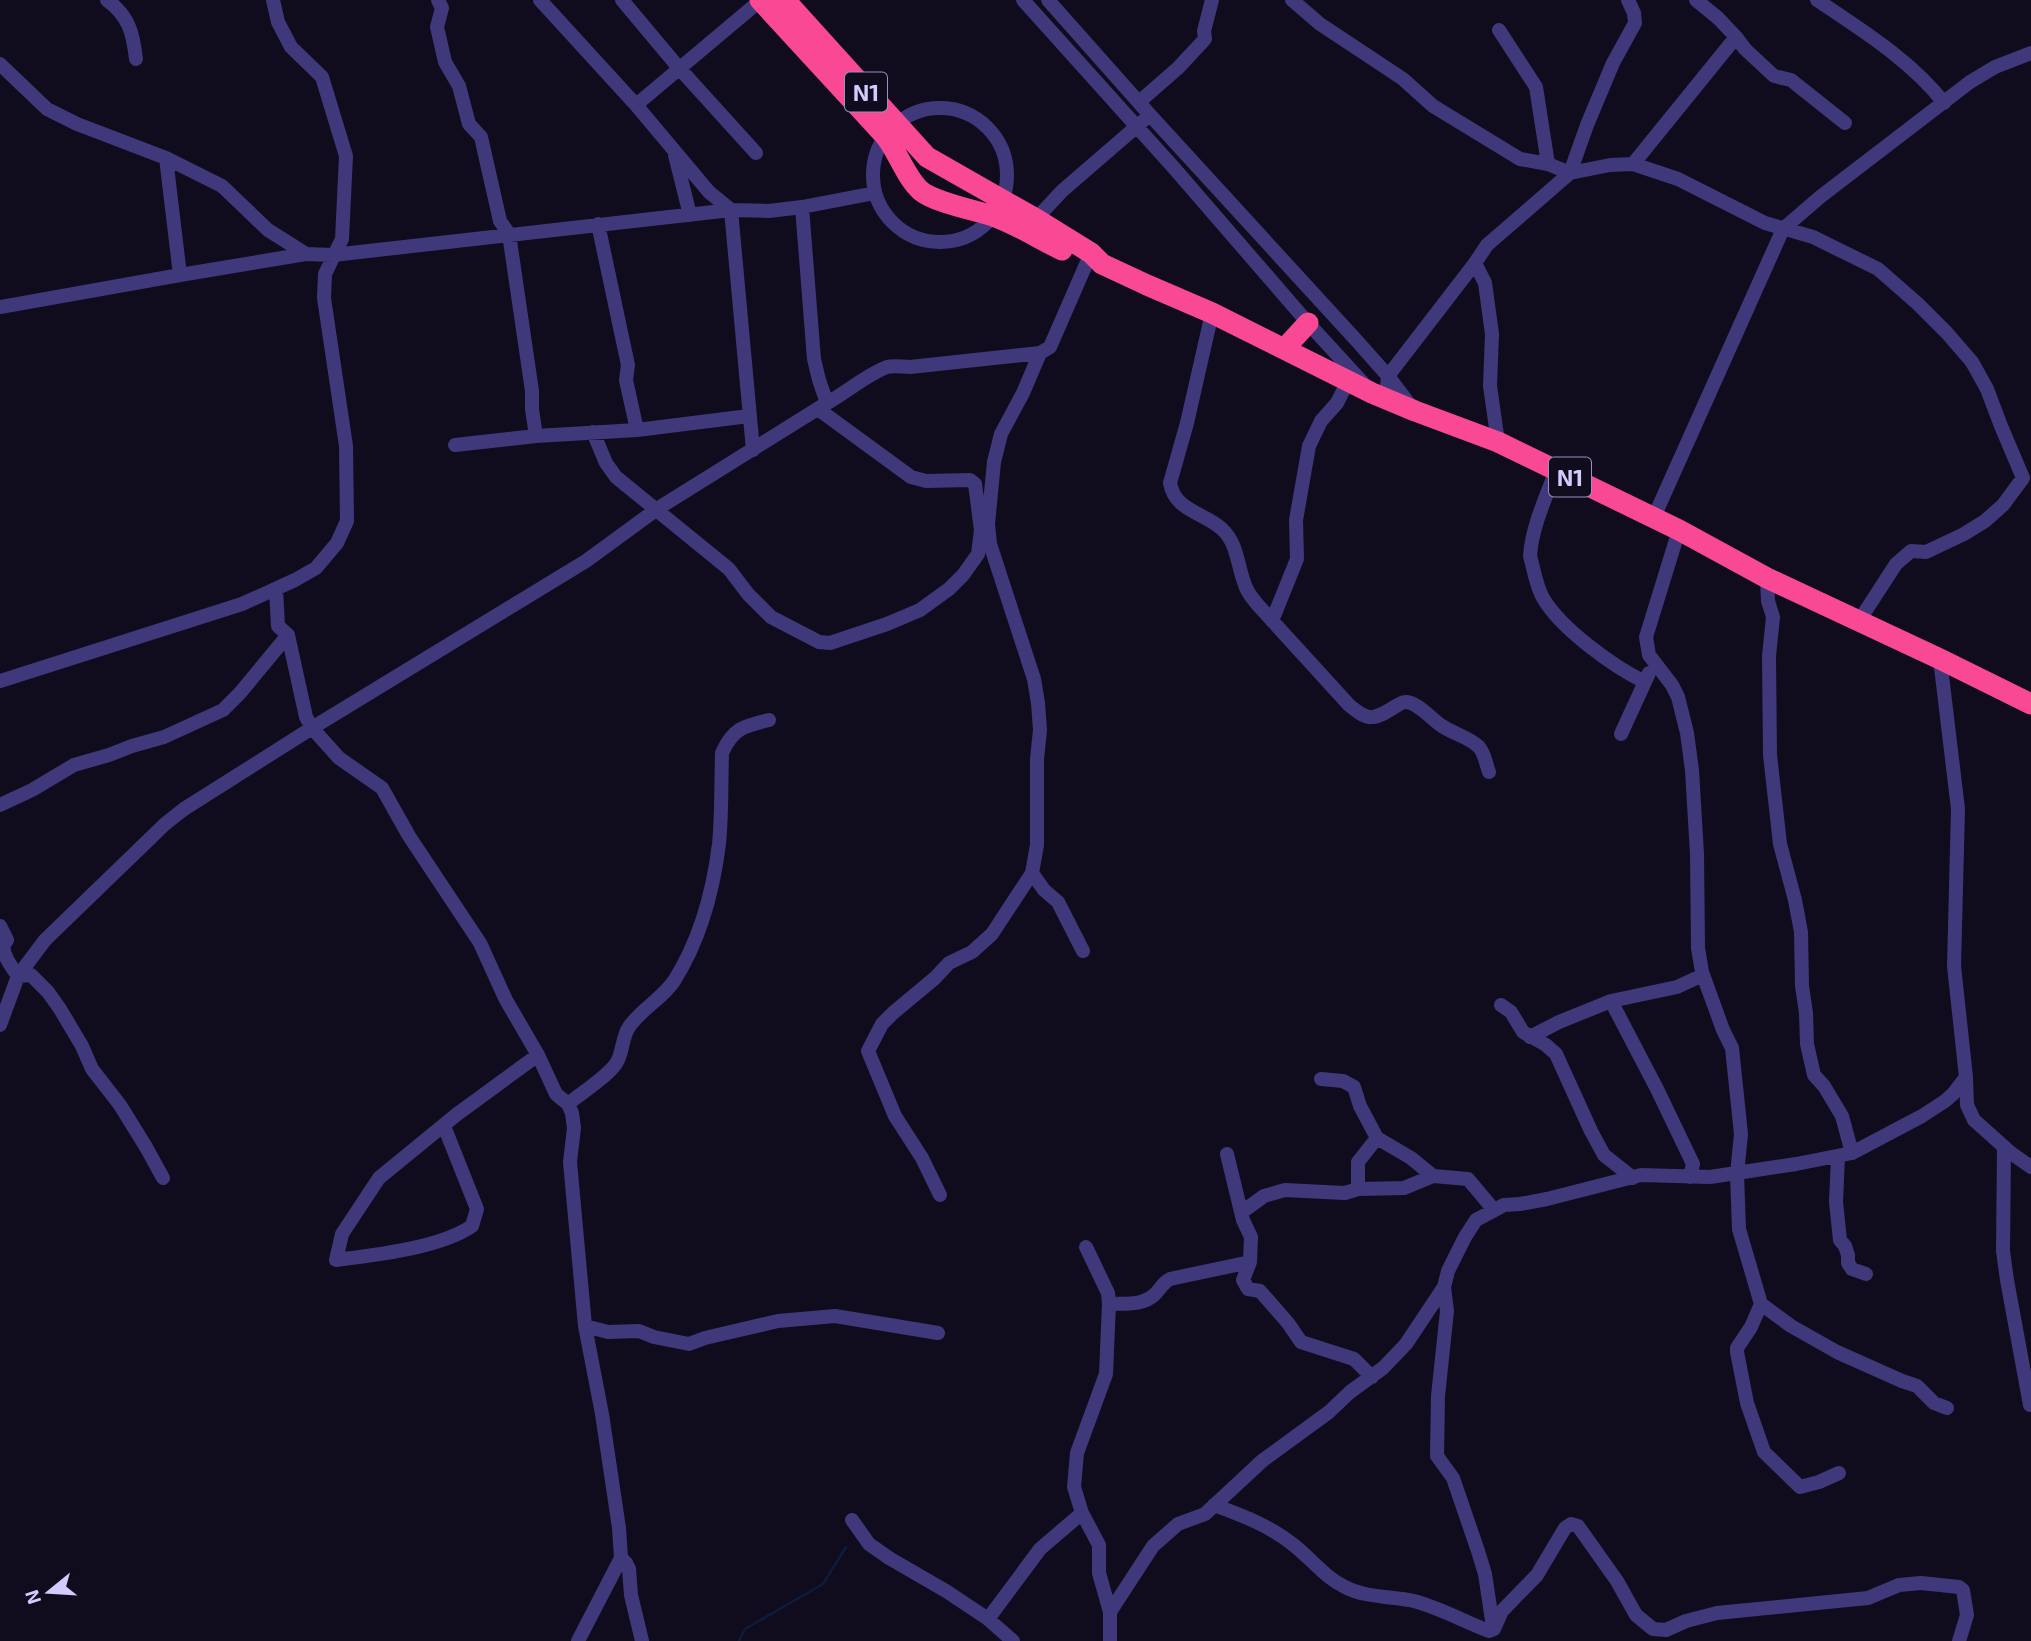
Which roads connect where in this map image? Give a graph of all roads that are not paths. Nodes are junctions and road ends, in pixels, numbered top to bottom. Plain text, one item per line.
1 (107, 0) edge
2 (273, 0) edge
3 (438, 0) edge
4 (540, 0) edge
5 (622, 0) edge
6 (760, 0) edge
7 (785, 0) edge
8 (1023, 0) edge
9 (1048, 0) edge
10 (1212, 0) edge
11 (1292, 0) edge
12 (1628, 0) edge
13 (1696, 0) edge
14 (1817, 0) edge
15 (1499, 30) dead end
16 (1736, 37) junction
17 (1083, 40) junction
18 (1069, 52) junction
19 (2031, 53) edge
20 (136, 60) dead end
21 (0, 64) edge
22 (679, 68) junction
23 (1139, 102) junction
24 (1944, 103) junction
25 (636, 105) junction
26 (1150, 115) junction
27 (1845, 123) dead end
28 (1136, 127) junction
29 (890, 131) junction
30 (674, 151) junction
31 (756, 153) dead end
32 (927, 157) junction
33 (1189, 157) junction
34 (166, 158) junction
35 (1548, 164) junction
36 (1633, 164) junction
37 (1174, 168) junction
38 (1570, 173) junction
39 (956, 175) junction
40 (910, 176) junction
41 (875, 193) junction
42 (937, 199) junction
43 (802, 207) junction
44 (999, 208) junction
45 (731, 210) junction
46 (690, 215) junction
47 (1036, 219) junction
48 (598, 224) junction
49 (1783, 229) junction
50 (509, 234) junction
51 (306, 254) junction
52 (332, 255) junction
53 (1093, 260) junction
54 (1475, 263) junction
55 (180, 275) junction
56 (0, 307) edge
57 (1212, 313) junction
58 (1308, 323) junction
59 (1285, 348) junction
60 (1040, 353) junction
61 (1388, 376) junction
62 (1348, 381) junction
63 (1379, 396) junction
64 (823, 406) junction
65 (1415, 411) junction
66 (749, 416) junction
67 (637, 430) junction
68 (593, 432) junction
69 (536, 436) junction
70 (1499, 442) junction
71 (455, 445) dead end
72 (754, 450) junction
73 (1556, 470) junction
74 (2027, 475) edge
75 (657, 509) junction
76 (1654, 517) junction
77 (1679, 530) junction
78 (1767, 578) junction
79 (276, 589) junction
80 (1272, 621) junction
81 (1858, 621) junction
82 (288, 635) junction
83 (1940, 659) junction
84 (1653, 662) junction
85 (0, 681) edge
86 (1645, 682) junction
87 (2031, 704) edge
88 (769, 720) dead end
89 (312, 728) junction
90 (1621, 734) dead end
91 (1489, 772) dead end
92 (0, 805) edge
93 (1032, 873) junction
94 (0, 926) edge
95 (1083, 951) dead end
96 (18, 975) junction
97 (1703, 975) junction
98 (1611, 1001) junction
99 (1501, 1005) dead end
100 (0, 1025) edge
101 (1530, 1037) junction
102 (538, 1055) junction
103 (1966, 1077) junction
104 (1321, 1079) dead end
105 (568, 1104) junction
106 (444, 1126) junction
107 (1377, 1138) junction
108 (2004, 1147) junction
109 (1227, 1154) dead end
110 (1845, 1154) junction
111 (2031, 1167) edge
112 (1737, 1174) junction
113 (1433, 1176) junction
114 (1689, 1177) junction
115 (163, 1178) dead end
116 (1633, 1178) junction
117 (1358, 1189) junction
118 (940, 1195) dead end
119 (1494, 1210) junction
120 (1242, 1212) junction
121 (1086, 1247) dead end
122 (1250, 1262) junction
123 (1866, 1274) dead end
124 (1444, 1287) junction
125 (1109, 1304) junction
126 (1761, 1304) junction
127 (585, 1326) junction
128 (938, 1334) dead end
129 (1372, 1377) junction
130 (2030, 1405) edge
131 (1947, 1408) dead end
132 (1839, 1473) dead end
133 (1214, 1505) junction
134 (1082, 1513) junction
135 (852, 1520) dead end
136 (621, 1558) junction
137 (1110, 1612) junction
138 (988, 1619) junction
139 (1492, 1633) edge
140 (578, 1641) edge
141 (642, 1641) edge
142 (1013, 1641) edge
143 (1110, 1641) edge
144 (1959, 1641) edge

1 - 20 street
2 - 52 street
3 - 50 street
4 - 25 street
5 - 22 street
6 - 22 street
6 - 29 highway, N1
7 - 29 highway, N1
8 - 18 street
9 - 17 street
10 - 23 street
11 - 35 street
12 - 38 street
13 - 16 street
14 - 24 street
15 - 35 street
16 - 27 street
16 - 36 street
17 - 18 street
17 - 23 street
18 - 28 street
19 - 24 street
21 - 34 street
22 - 25 street
22 - 31 street
23 - 26 street
24 - 49 street
25 - 30 street
26 - 28 street
26 - 33 street
28 - 37 street
28 - 47 street
29 - 32 highway, N1
29 - 40 highway, N1
29 - 41 street
29 - 44 street
30 - 45 street
30 - 46 street
32 - 39 highway, N1
32 - 40 highway
33 - 37 street
33 - 61 street
34 - 51 street
34 - 55 street
35 - 38 street
36 - 38 street
36 - 49 street
37 - 58 street
38 - 54 street
39 - 42 highway
39 - 44 highway, N1
40 - 42 highway, N1
41 - 43 street
41 - 44 street
42 - 44 highway, N1
43 - 45 street
43 - 64 street
44 - 47 highway, N1
44 - 53 highway, N1
45 - 46 street
45 - 66 street
46 - 48 street
47 - 53 highway, N1
48 - 50 street
48 - 67 street
49 - 74 street
49 - 76 street
50 - 52 street
50 - 69 street
51 - 52 street
51 - 55 street
52 - 79 street
53 - 57 highway, N1
53 - 60 street
54 - 61 street
54 - 70 street
55 - 56 street
57 - 59 highway, N1
57 - 80 street
58 - 59 highway
58 - 63 street
59 - 62 highway, N1
60 - 64 street
60 - 93 street
61 - 63 street
61 - 65 street
62 - 63 highway, N1
62 - 80 street
63 - 65 highway, N1
64 - 72 street
64 - 75 street
65 - 70 highway, N1
66 - 67 street
66 - 72 street
67 - 68 street
68 - 69 street
68 - 75 street
69 - 71 street
70 - 73 highway, N1
72 - 75 street
73 - 76 highway, N1
73 - 86 street
74 - 81 street
75 - 89 street
76 - 77 highway, N1
77 - 78 highway, N1
77 - 84 street
78 - 81 highway, N1
78 - 110 street
79 - 82 street
79 - 85 street
80 - 91 street
81 - 83 highway, N1
82 - 89 street
82 - 92 street
83 - 87 highway, N1
83 - 103 street
84 - 86 street
84 - 97 street
86 - 90 street
88 - 105 street
89 - 96 street
89 - 102 street
93 - 95 street
93 - 118 street
94 - 96 street
96 - 100 street
96 - 115 street
97 - 98 street
97 - 112 street
98 - 101 street
98 - 114 street
99 - 101 street
101 - 116 street
102 - 105 street
102 - 106 street
103 - 108 street
103 - 110 street
104 - 107 street
105 - 127 street
106 - 106 street
107 - 113 street
107 - 117 street
108 - 111 street
108 - 130 street
109 - 120 street
110 - 112 street
110 - 123 street
112 - 114 street
112 - 126 street
113 - 117 street
113 - 119 street
114 - 116 street
116 - 119 street
117 - 120 street
119 - 124 street
120 - 122 street
121 - 125 street
122 - 125 street
122 - 129 street
124 - 129 street
124 - 139 street
125 - 134 street
126 - 131 street
126 - 132 street
127 - 128 street
127 - 136 street
129 - 133 street
133 - 137 street
133 - 139 street
134 - 137 street
134 - 138 street
135 - 138 street
136 - 140 street
136 - 141 street
137 - 143 street
138 - 142 street
139 - 144 street

